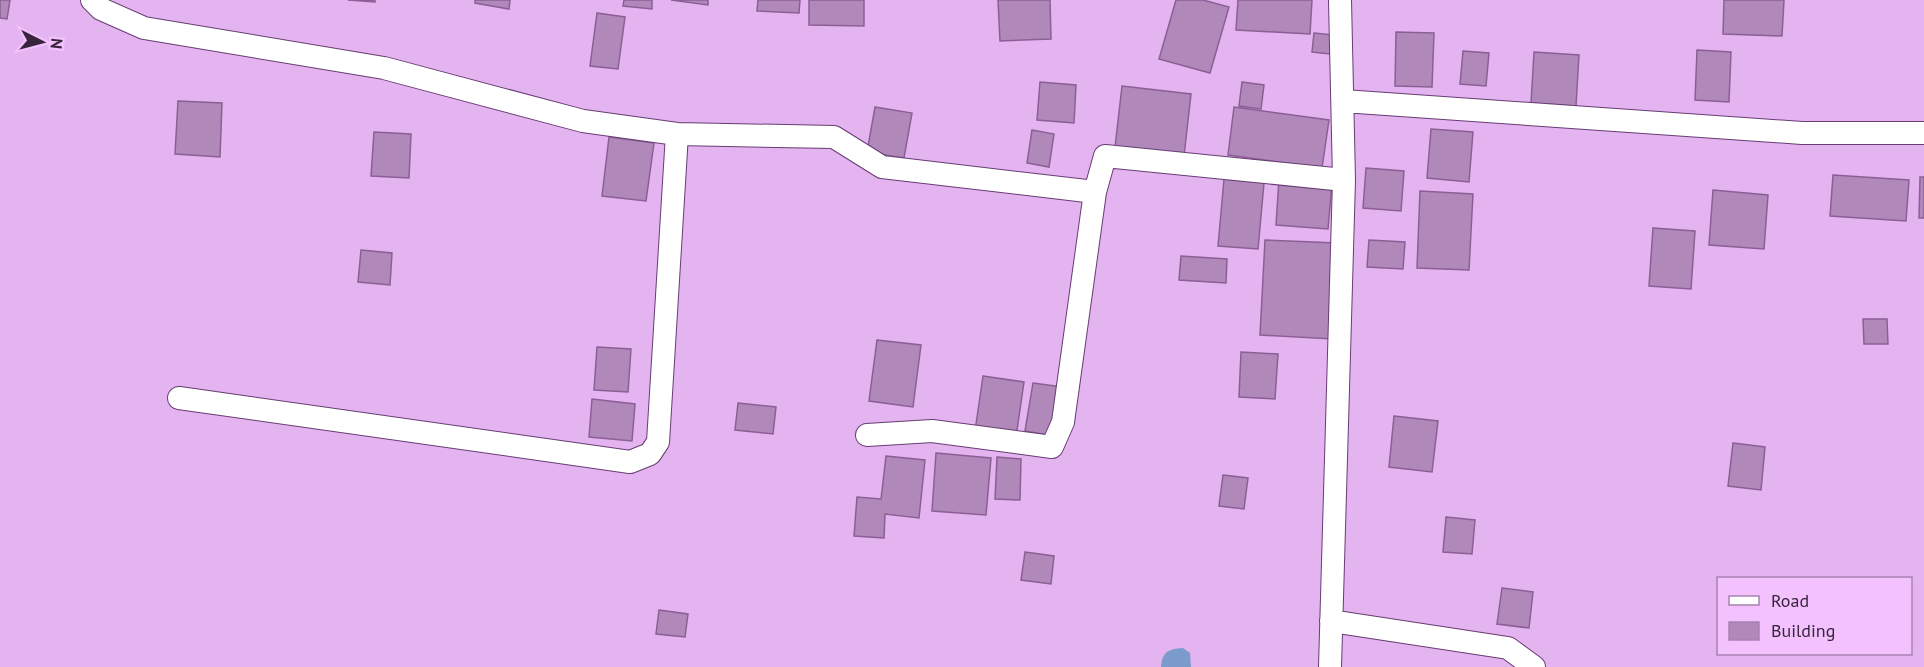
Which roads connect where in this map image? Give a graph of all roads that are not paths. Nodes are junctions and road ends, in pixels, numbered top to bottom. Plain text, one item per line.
1 (92, 0) edge
2 (1340, 0) edge
3 (1343, 101) junction
4 (1924, 133) edge
5 (677, 134) junction
6 (1344, 180) junction
7 (1095, 192) junction
8 (179, 398) dead end
9 (867, 435) dead end
10 (1331, 621) junction
11 (1330, 667) edge
12 (1534, 667) edge

1 - 5 street
2 - 3 street
3 - 4 street
3 - 6 street
5 - 7 street
5 - 8 street
6 - 7 street
6 - 10 street
7 - 9 street
10 - 11 street
10 - 12 street

